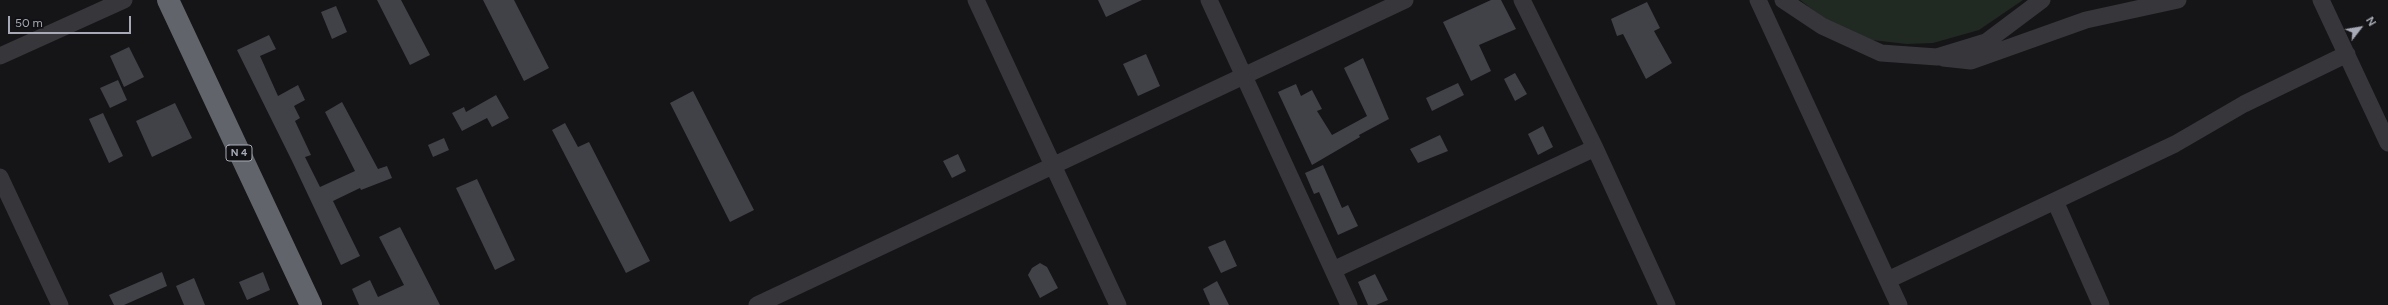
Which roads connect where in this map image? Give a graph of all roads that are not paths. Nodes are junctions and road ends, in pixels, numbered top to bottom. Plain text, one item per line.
1 (124, 0) edge
2 (168, 0) edge
3 (976, 0) edge
4 (1209, 0) edge
5 (1405, 0) edge
6 (1522, 0) edge
7 (1758, 0) edge
8 (1783, 0) edge
9 (2042, 0) edge
10 (2178, 0) edge
11 (2321, 0) edge
12 (2347, 54) junction
13 (0, 56) edge
14 (1937, 57) junction
15 (1244, 75) junction
16 (2388, 143) edge
17 (1595, 148) junction
18 (1054, 166) junction
19 (0, 177) edge
20 (2055, 201) junction
21 (1333, 270) junction
22 (1888, 280) junction
23 (60, 305) edge
24 (311, 305) edge
25 (757, 305) edge
26 (1118, 305) edge
27 (1349, 305) edge
28 (1666, 305) edge
29 (1899, 305) edge
30 (2101, 305) edge

1 - 13 street
2 - 24 highway, N 4
3 - 18 street
4 - 15 street
5 - 15 street
6 - 17 street
7 - 22 street
8 - 14 street
9 - 14 street
10 - 14 street
11 - 12 street
12 - 16 street
12 - 20 street
15 - 18 street
15 - 21 street
17 - 21 street
17 - 28 street
18 - 25 street
18 - 26 street
19 - 23 street
20 - 22 street
20 - 30 street
21 - 27 street
22 - 29 street

